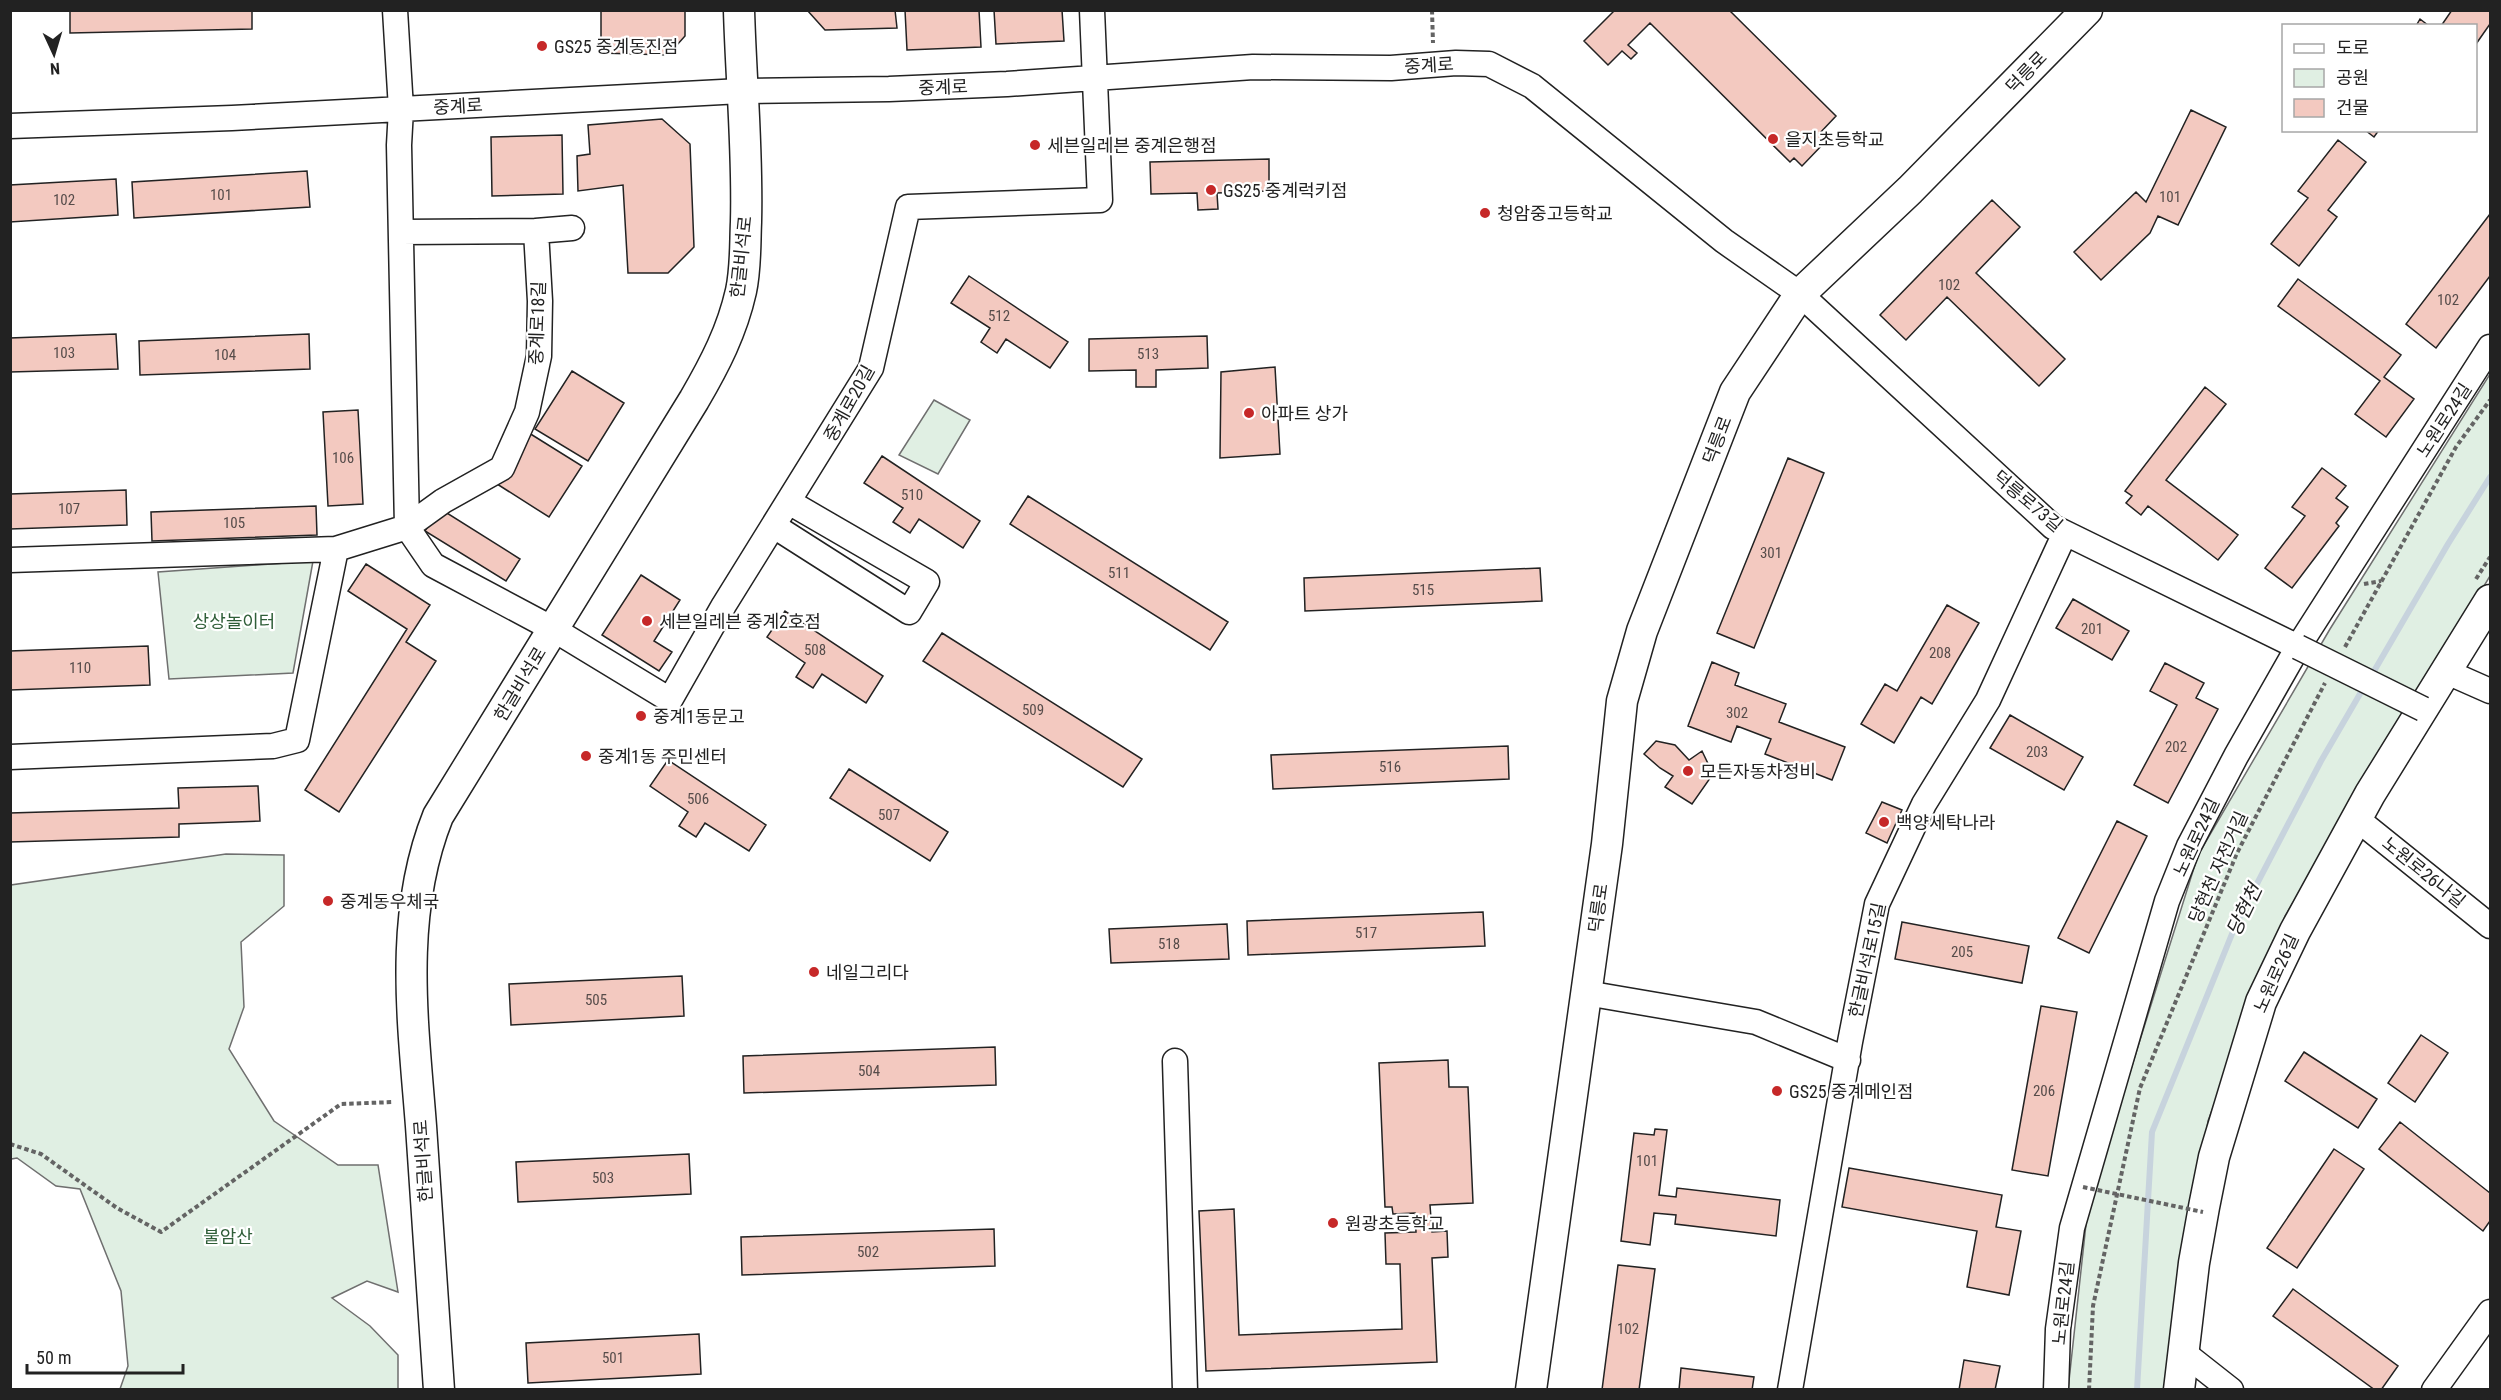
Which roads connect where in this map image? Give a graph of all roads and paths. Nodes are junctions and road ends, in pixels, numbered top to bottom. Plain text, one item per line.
1 (395, 10) edge
2 (740, 10) edge
3 (1092, 10) edge
4 (1432, 10) edge
5 (2087, 10) edge
6 (1435, 65) junction
7 (1095, 78) junction
8 (741, 91) junction
9 (401, 109) junction
10 (10, 126) edge
11 (572, 228) dead end
12 (536, 231) junction
13 (401, 232) junction
14 (1800, 294) junction
15 (2490, 347) edge
16 (2490, 400) edge
17 (789, 502) junction
18 (774, 526) junction
19 (407, 527) junction
20 (2065, 533) junction
21 (336, 549) junction
22 (10, 560) edge
23 (2490, 600) edge
24 (553, 629) junction
25 (2298, 647) junction
26 (2343, 651) dead end
27 (2447, 672) junction
28 (2326, 681) dead end
29 (2490, 691) edge
30 (2423, 709) junction
31 (10, 757) edge
32 (2357, 819) junction
33 (2490, 926) edge
34 (1586, 993) junction
35 (1848, 1060) junction
36 (1175, 1061) dead end
37 (419, 1101) junction
38 (10, 1144) edge
39 (2083, 1187) junction
40 (2203, 1212) junction
41 (2490, 1312) edge
42 (2184, 1353) junction
43 (439, 1389) edge
44 (1185, 1389) edge
45 (1531, 1389) edge
46 (1790, 1389) edge
47 (2056, 1389) edge
48 (2088, 1389) edge
49 (2180, 1389) edge
50 (2231, 1389) edge
51 (2434, 1389) edge

1 - 9 street
2 - 8 main road, 한글비석로
3 - 7 street
4 - 6 path
5 - 14 main road, 덕릉로
6 - 7 street, 중계로
6 - 14 street, 중계로
7 - 8 street, 중계로
7 - 17 street, 중계로20길
8 - 9 street, 중계로
8 - 24 main road, 한글비석로
9 - 10 street, 중계로
9 - 13 street
11 - 12 street
12 - 13 street
12 - 19 street, 중계로18길
13 - 19 street
14 - 20 street, 덕릉로73길
14 - 34 main road, 덕릉로
15 - 25 street, 노원로24길
16 - 26 path
17 - 18 street, 중계로20길
17 - 18 street
18 - 24 street, 중계로20길
19 - 21 street, 중계로18길
19 - 24 street
20 - 25 street, 덕릉로73길
20 - 35 street, 한글비석로15길
21 - 22 street, 중계로18길
21 - 31 street
23 - 27 main road, 노원로26길
24 - 37 main road, 한글비석로
25 - 30 street, 덕릉로73길, bridge
25 - 39 street, 노원로24길
27 - 29 street
27 - 30 main road, 노원로26길
28 - 48 path, 당현천 자전거길
30 - 32 main road, 노원로26길
32 - 33 street, 노원로26나길
32 - 40 main road, 노원로26길
34 - 35 street
34 - 45 main road, 덕릉로
35 - 46 street, 한글비석로15길
36 - 44 street
37 - 38 path
37 - 43 main road, 한글비석로
39 - 40 path, bridge
39 - 47 street, 노원로24길
40 - 42 main road, 노원로26길
41 - 51 street
42 - 49 main road, 노원로26길
42 - 50 street

